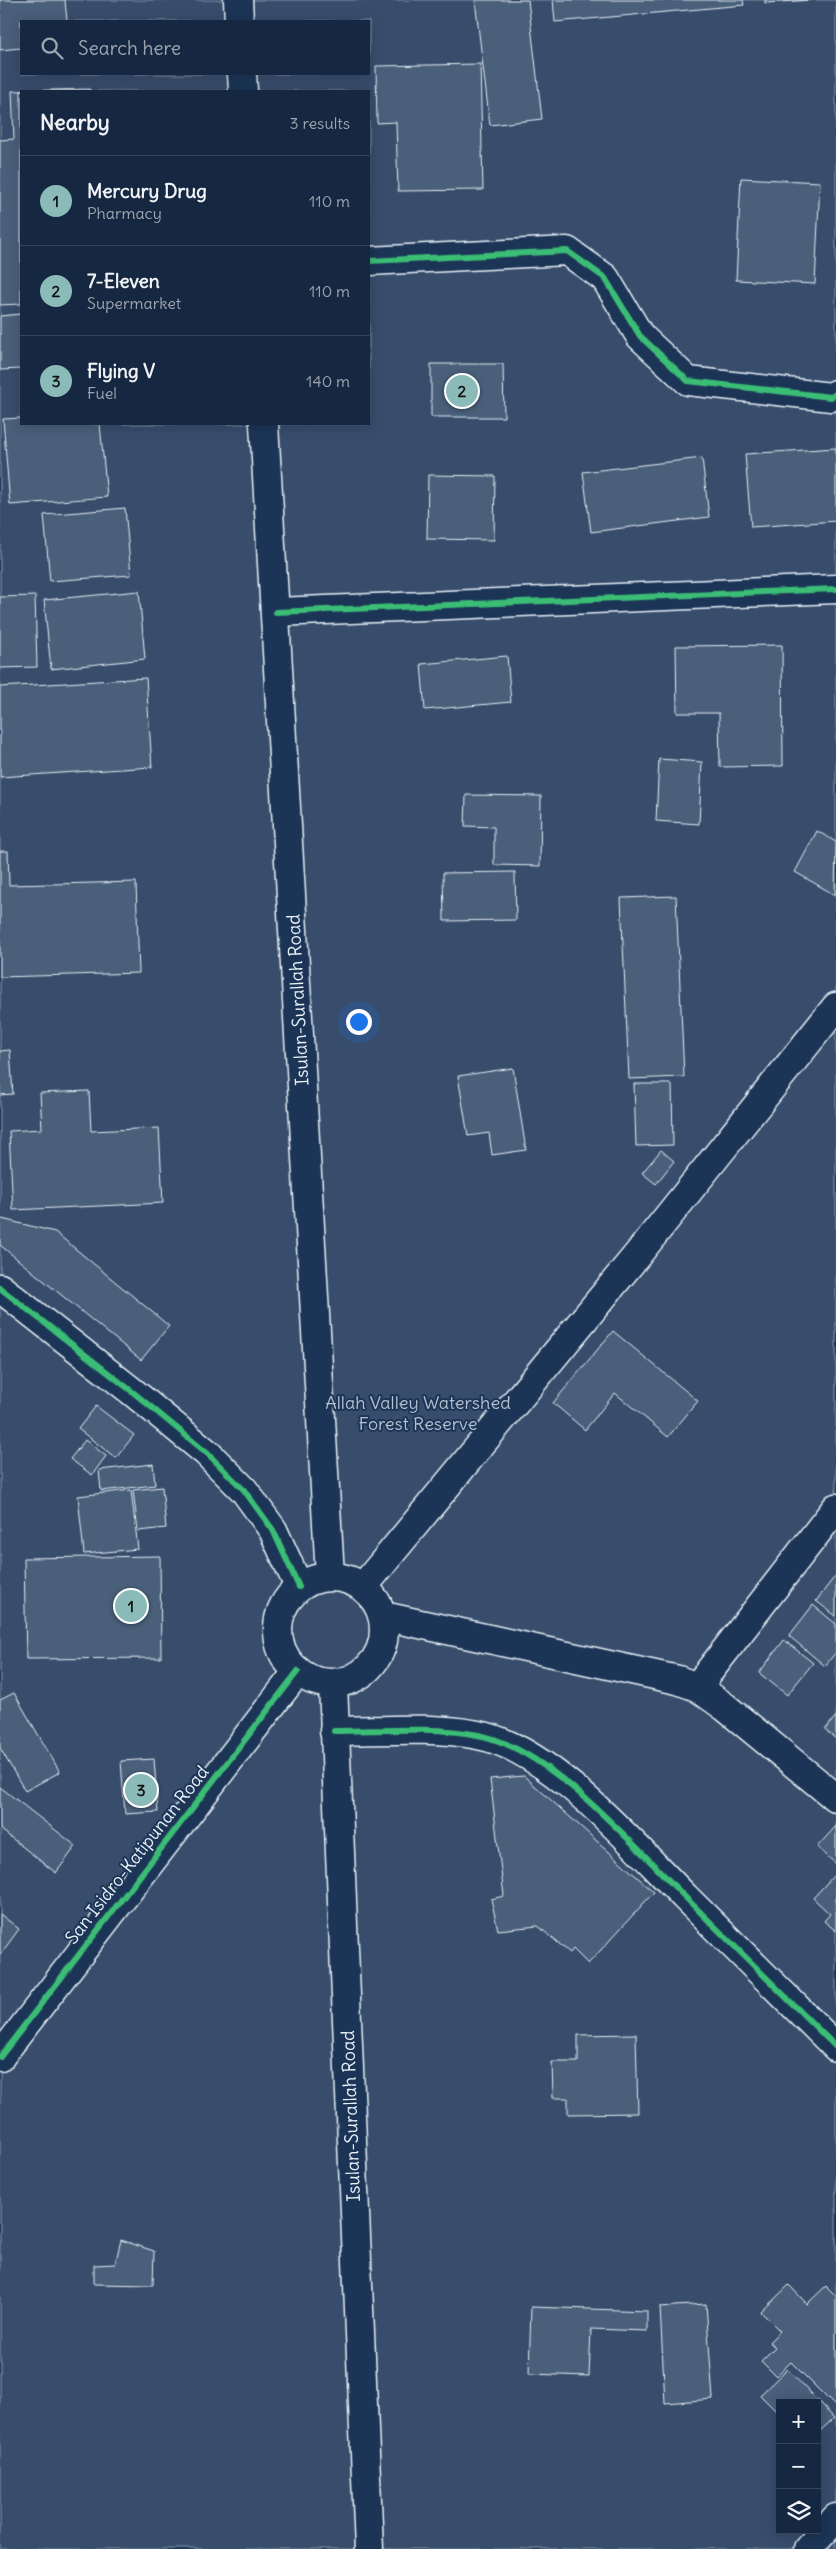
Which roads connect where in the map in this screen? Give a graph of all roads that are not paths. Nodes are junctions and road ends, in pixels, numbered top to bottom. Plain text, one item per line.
1 (238, 0) edge
2 (239, 20) edge
3 (242, 75) edge
4 (243, 90) edge
5 (370, 261) edge
6 (836, 394) edge
7 (264, 425) edge
8 (836, 589) edge
9 (276, 612) junction
10 (836, 1007) edge
11 (0, 1288) edge
12 (836, 1508) edge
13 (330, 1576) junction
14 (299, 1587) junction
15 (363, 1587) junction
16 (383, 1616) junction
17 (298, 1672) junction
18 (333, 1684) junction
19 (697, 1687) junction
20 (334, 1731) junction
21 (836, 1798) edge
22 (836, 2047) edge
23 (0, 2057) edge
24 (836, 2518) edge
25 (369, 2549) edge
26 (808, 2549) edge

1 - 2 main road
3 - 4 main road
5 - 6 main road
7 - 9 main road, Isulan-Surallah Road
8 - 9 main road
9 - 13 main road, Isulan-Surallah Road
10 - 15 main road
11 - 14 main road
12 - 19 main road
13 - 14 main road
13 - 15 main road
14 - 17 main road
15 - 16 main road
16 - 18 main road
16 - 19 main road
17 - 18 main road
17 - 23 main road, San Isidro-Katipunan Road
18 - 20 main road, Isulan-Surallah Road
19 - 21 main road
20 - 22 main road
20 - 25 main road, Isulan-Surallah Road
24 - 26 main road

